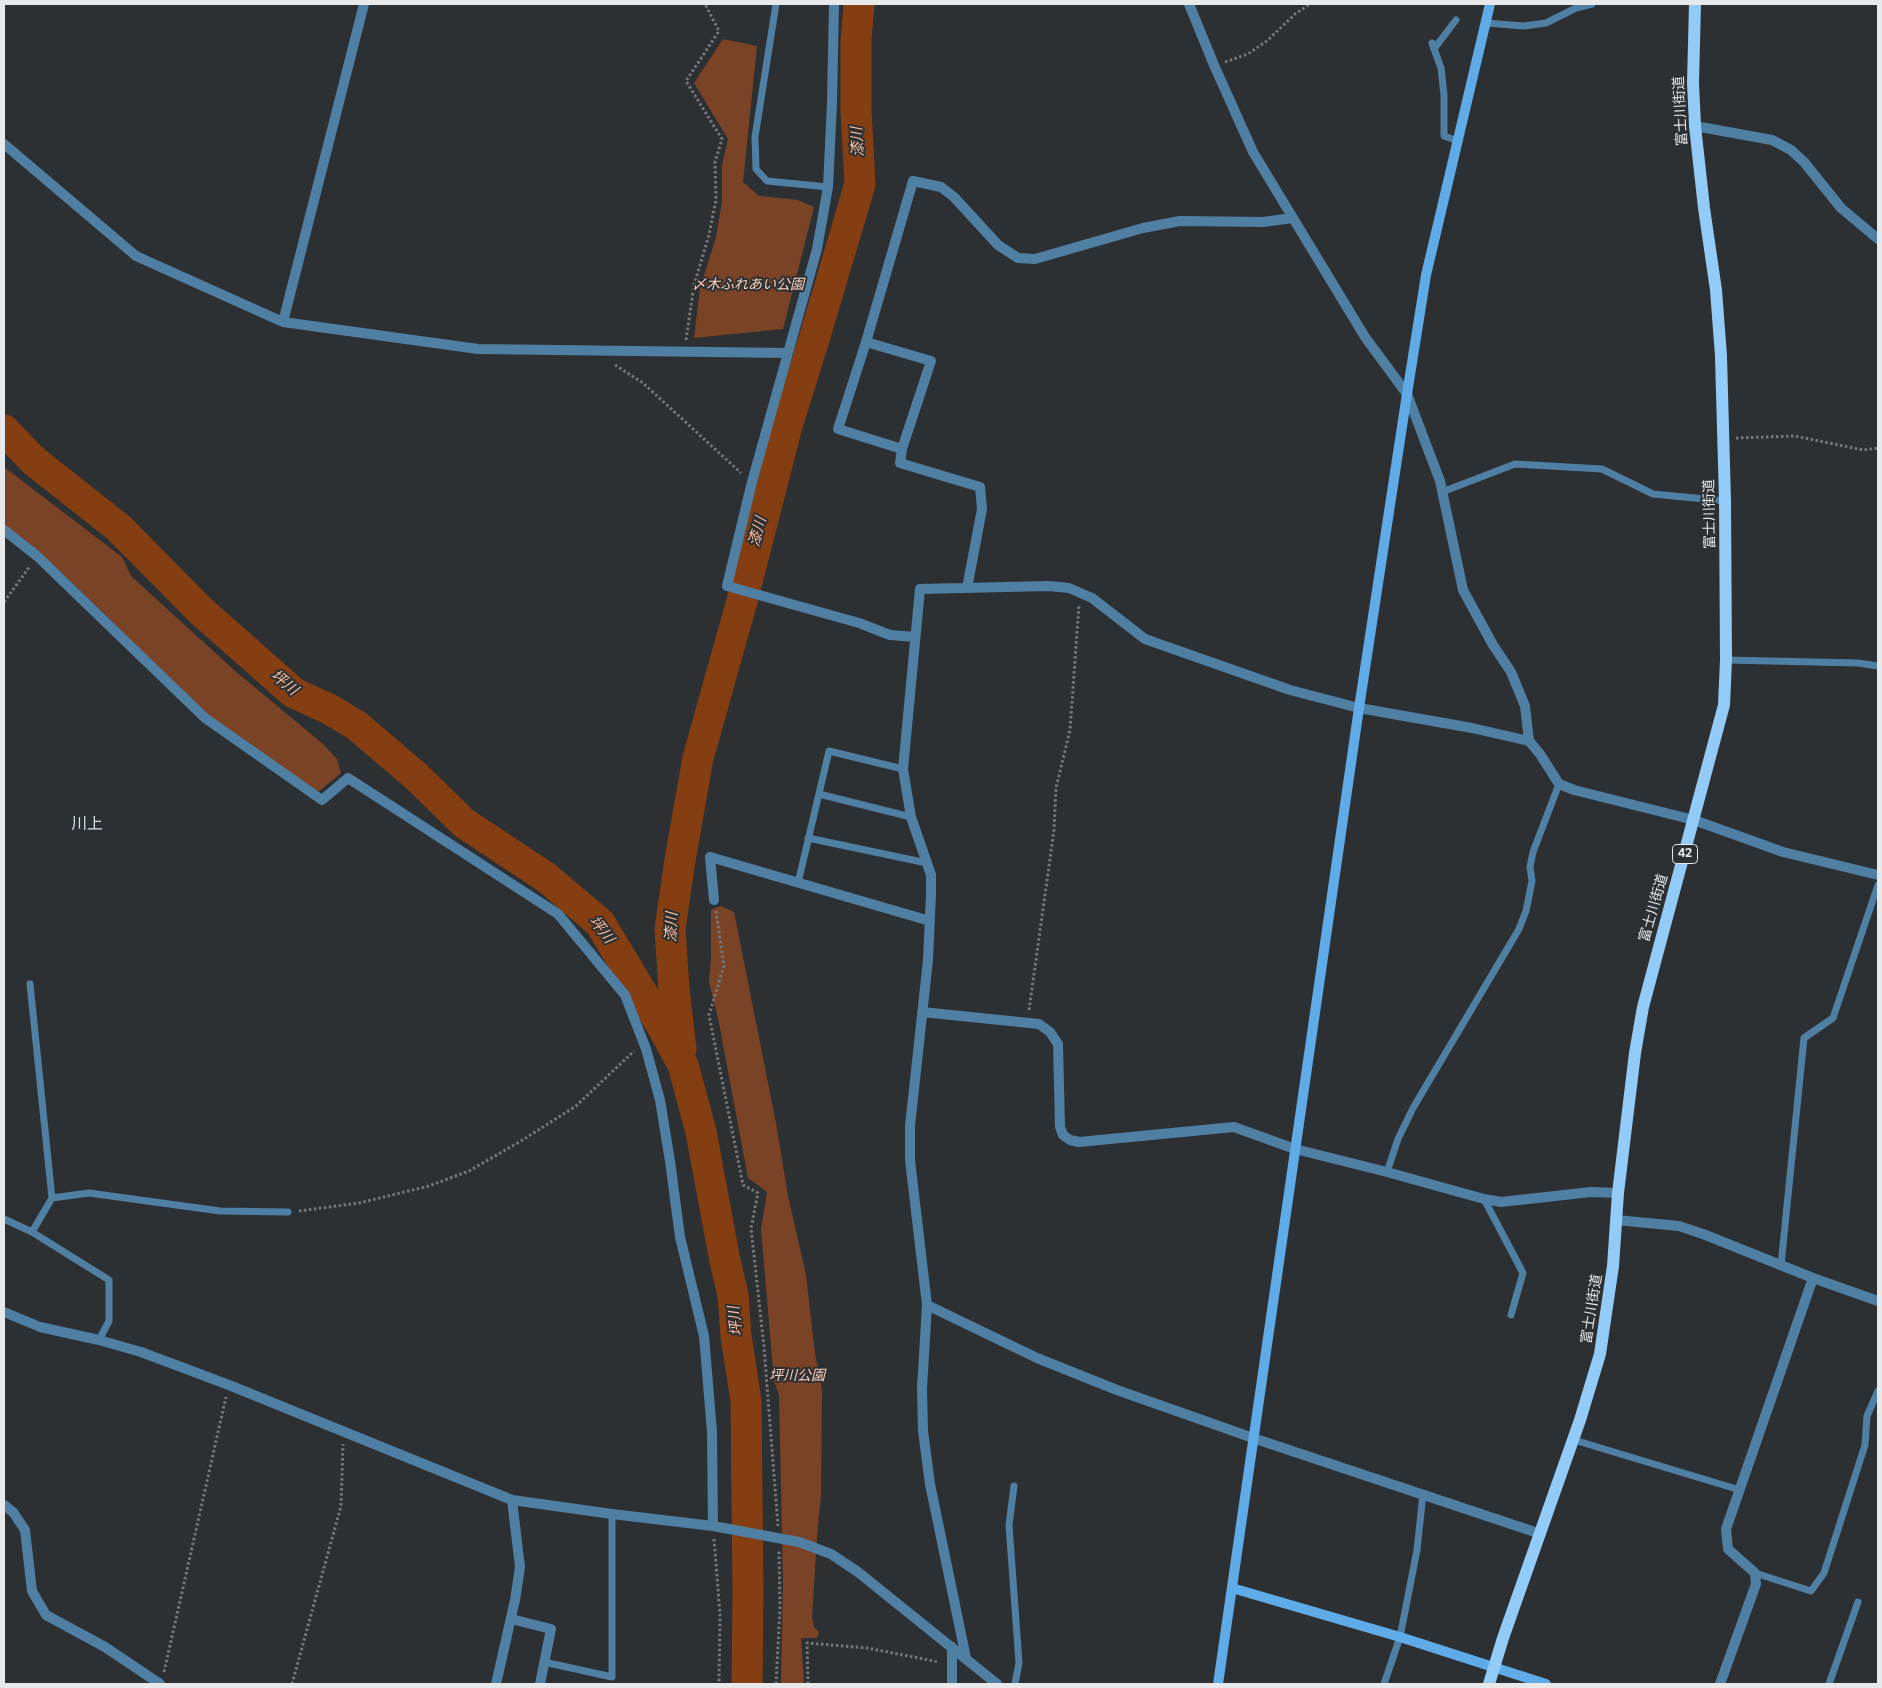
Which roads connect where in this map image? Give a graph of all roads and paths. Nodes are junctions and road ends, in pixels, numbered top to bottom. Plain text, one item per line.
1 (364, 4) edge
2 (705, 4) edge
3 (776, 4) edge
4 (834, 4) edge
5 (1189, 4) edge
6 (1310, 4) edge
7 (1490, 4) edge
8 (1592, 4) edge
9 (1695, 4) edge
10 (1456, 20) dead end
11 (1486, 23) junction
12 (1214, 65) junction
13 (1695, 126) junction
14 (1458, 141) junction
15 (4, 144) edge
16 (828, 187) junction
17 (1293, 218) junction
18 (1878, 239) edge
19 (283, 322) junction
20 (866, 342) junction
21 (594, 351) junction
22 (684, 352) junction
23 (788, 353) junction
24 (1407, 394) junction
25 (1723, 438) junction
26 (1878, 448) edge
27 (902, 449) junction
28 (752, 482) junction
29 (1442, 492) junction
30 (1725, 501) junction
31 (4, 530) edge
32 (37, 556) junction
33 (967, 588) junction
34 (1080, 593) junction
35 (4, 602) edge
36 (915, 638) junction
37 (1726, 660) junction
38 (1878, 666) edge
39 (1359, 708) junction
40 (1529, 741) junction
41 (903, 769) junction
42 (1559, 784) junction
43 (819, 794) junction
44 (912, 817) junction
45 (1694, 820) junction
46 (808, 838) junction
47 (927, 863) junction
48 (1878, 875) edge
49 (798, 883) junction
50 (1878, 885) edge
51 (714, 900) joint
52 (930, 921) junction
53 (30, 984) dead end
54 (922, 1012) junction
55 (1025, 1023) junction
56 (643, 1042) junction
57 (1295, 1149) junction
58 (1387, 1172) junction
59 (1618, 1193) junction
60 (52, 1198) junction
61 (1484, 1199) junction
62 (288, 1212) joint
63 (4, 1220) edge
64 (1616, 1220) junction
65 (32, 1232) junction
66 (1781, 1265) junction
67 (1813, 1278) junction
68 (1878, 1301) edge
69 (927, 1305) junction
70 (4, 1312) edge
71 (1511, 1315) dead end
72 (99, 1340) junction
73 (229, 1384) junction
74 (1878, 1391) edge
75 (344, 1431) junction
76 (1253, 1438) junction
77 (1574, 1440) junction
78 (1014, 1486) dead end
79 (1740, 1490) junction
80 (1423, 1494) junction
81 (512, 1500) junction
82 (4, 1505) edge
83 (612, 1514) junction
84 (713, 1526) junction
85 (1541, 1534) junction
86 (779, 1537) junction
87 (1755, 1573) junction
88 (1232, 1588) junction
89 (1858, 1602) dead end
90 (511, 1619) junction
91 (1400, 1637) junction
92 (952, 1647) junction
93 (966, 1658) junction
94 (544, 1662) junction
95 (952, 1664) junction
96 (1494, 1667) junction
97 (162, 1679) edge
98 (292, 1684) edge
99 (496, 1684) edge
100 (540, 1684) edge
101 (719, 1684) edge
102 (776, 1684) edge
103 (808, 1684) edge
104 (952, 1684) edge
105 (997, 1684) edge
106 (1015, 1684) edge
107 (1218, 1684) edge
108 (1384, 1684) edge
109 (1489, 1684) edge
110 (1546, 1684) edge
111 (1720, 1684) edge
112 (1829, 1684) edge

1 - 19 street
2 - 22 path
3 - 16 lane
4 - 16 street
5 - 12 street
6 - 12 path
7 - 11 street
8 - 11 lane
9 - 13 main road, 富士川街道 / 42
10 - 14 lane
11 - 14 street
12 - 17 street
13 - 18 street
13 - 25 main road, 富士川街道 / 42
14 - 24 street
15 - 19 street
16 - 23 street
17 - 20 street
17 - 24 street
19 - 21 street
20 - 27 street
20 - 27 street
21 - 22 street
21 - 28 path
22 - 23 street
23 - 28 street
24 - 29 street
24 - 39 street
25 - 26 path
25 - 30 main road, 富士川街道 / 42
27 - 33 street
28 - 36 street
29 - 30 lane
29 - 40 street
30 - 37 main road, 富士川街道 / 42
31 - 32 street
32 - 35 path
32 - 56 street
33 - 34 street
33 - 36 street
34 - 39 street
34 - 55 path
36 - 41 street
37 - 38 lane
37 - 45 main road, 富士川街道 / 42
39 - 40 street
39 - 57 street
40 - 42 street
41 - 43 lane
41 - 44 street
42 - 45 street
42 - 58 lane
43 - 44 lane
43 - 46 lane
44 - 47 street
45 - 48 street
45 - 59 main road, 富士川街道 / 42
46 - 47 lane
46 - 49 lane
47 - 52 street
49 - 51 street
49 - 52 street
50 - 66 lane
51 - 86 path
52 - 54 street
53 - 60 lane
54 - 55 street
54 - 69 street
55 - 57 street
56 - 62 path
56 - 84 street
57 - 58 street
57 - 76 street
58 - 61 street
59 - 61 street
59 - 64 main road, 富士川街道 / 42
60 - 62 lane
60 - 65 lane
61 - 71 lane
63 - 65 lane
64 - 66 street
64 - 77 main road, 富士川街道 / 42
65 - 72 lane
66 - 67 street
67 - 68 street
67 - 79 street
69 - 76 street
69 - 93 street
70 - 72 street
72 - 73 street
73 - 75 street
73 - 97 path
74 - 87 lane
75 - 81 street
75 - 98 path
76 - 80 street
76 - 88 street
77 - 79 lane
77 - 85 main road, 富士川街道 / 42
78 - 106 lane
79 - 87 street
80 - 85 street
80 - 91 lane
81 - 83 street
81 - 90 street
82 - 97 street
83 - 84 street
83 - 94 lane
84 - 86 street
84 - 101 path
85 - 96 main road, 富士川街道 / 42
86 - 92 street
86 - 102 path
87 - 111 street
88 - 91 street
88 - 107 street
89 - 112 lane
90 - 94 street
90 - 99 street
91 - 96 street
91 - 108 lane
92 - 93 street
92 - 95 street
93 - 105 street
94 - 100 street
95 - 103 path
95 - 104 street
96 - 109 main road, 富士川街道 / 42
96 - 110 street

